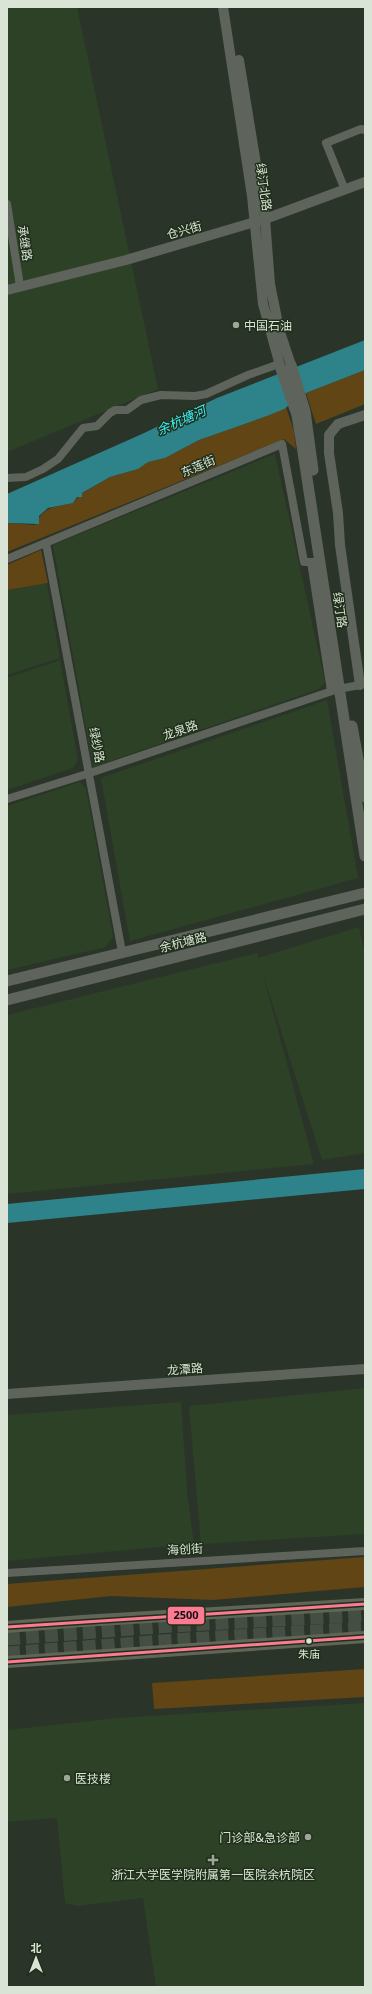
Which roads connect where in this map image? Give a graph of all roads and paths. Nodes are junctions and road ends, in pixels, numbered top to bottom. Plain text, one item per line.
1 (223, 7) edge
2 (230, 7) edge
3 (365, 130) edge
4 (365, 182) edge
5 (345, 190) junction
6 (7, 204) edge
7 (260, 221) junction
8 (20, 286) junction
9 (7, 290) edge
10 (283, 366) junction
11 (301, 413) junction
12 (365, 415) edge
13 (7, 478) edge
14 (46, 543) junction
15 (7, 559) edge
16 (315, 562) junction
17 (360, 685) joint
18 (338, 689) junction
19 (90, 773) junction
20 (365, 797) edge
21 (7, 799) edge
22 (365, 856) edge
23 (365, 893) edge
24 (365, 909) edge
25 (122, 952) junction
26 (7, 981) edge
27 (7, 1000) edge
28 (365, 1369) edge
29 (7, 1394) edge
30 (365, 1551) edge
31 (7, 1573) edge
32 (365, 1604) edge
33 (7, 1627) edge
34 (365, 1637) edge
35 (7, 1662) edge

1 - 7 street, 绿汀北路
2 - 7 street, 绿汀北路
3 - 5 street
4 - 5 street, 仓兴街
5 - 7 street, 仓兴街
6 - 8 street, 承继路
7 - 8 street, 仓兴街
7 - 10 street, 绿汀北路
8 - 9 street, 仓兴街
10 - 11 main road, 绿汀路
10 - 13 street
11 - 16 main road, 绿汀路
11 - 18 main road, 绿汀路
12 - 17 street
14 - 15 street, 东莲街
14 - 16 street, 东莲街
14 - 19 street, 绿纱路
16 - 18 main road, 绿汀路
17 - 18 street, 龙泉路
18 - 19 street, 龙泉路
18 - 20 main road, 绿汀路
18 - 22 main road, 绿汀路
19 - 21 street, 龙泉路
19 - 25 street, 绿纱路
23 - 25 main road, 余杭塘路
24 - 27 main road, 余杭塘路
25 - 26 main road, 余杭塘路
28 - 29 street, 龙潭路
30 - 31 street, 海创街
32 - 33 main road
34 - 35 main road

